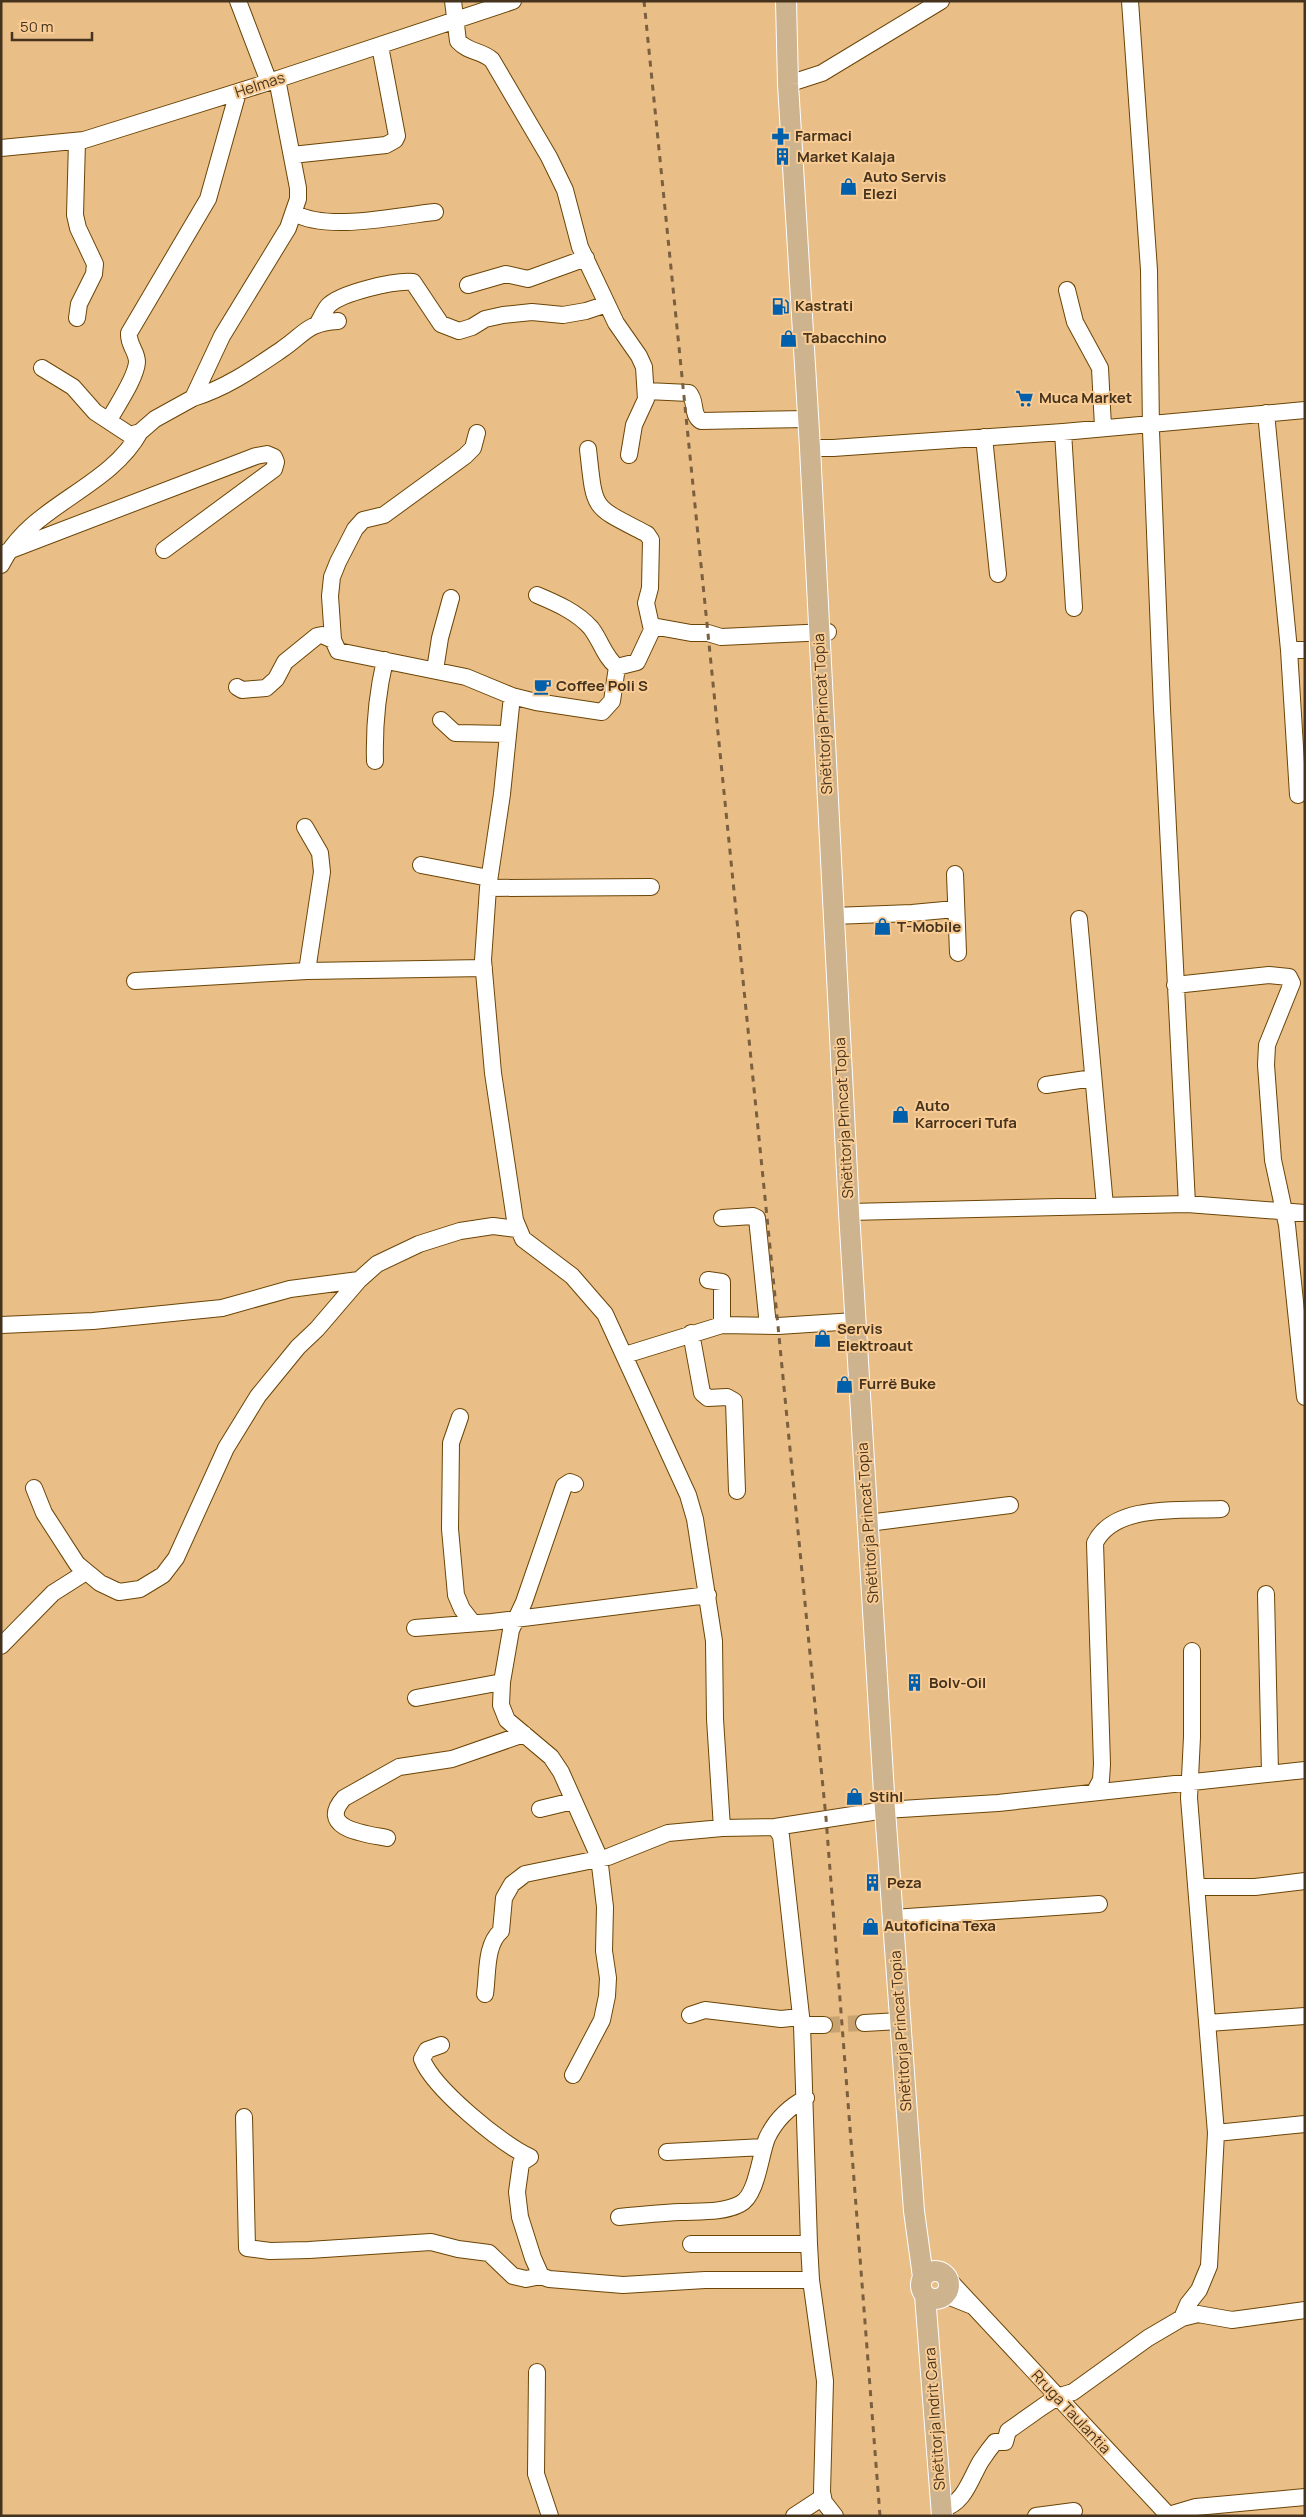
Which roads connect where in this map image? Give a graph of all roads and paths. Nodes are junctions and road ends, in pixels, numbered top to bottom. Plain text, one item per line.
1 (238, 1) edge
2 (453, 1) edge
3 (513, 1) edge
4 (786, 1) edge
5 (941, 1) edge
6 (1130, 1) edge
7 (455, 22) junction
8 (380, 46) junction
9 (273, 81) junction
10 (788, 84) junction
11 (238, 92) junction
12 (77, 141) junction
13 (1, 148) edge
14 (292, 155) junction
15 (435, 212) dead end
16 (294, 213) junction
17 (586, 258) junction
18 (468, 285) dead end
19 (1067, 290) dead end
20 (607, 304) junction
21 (77, 318) dead end
22 (338, 321) dead end
23 (318, 323) junction
24 (42, 368) dead end
25 (647, 391) junction
26 (193, 398) junction
27 (1305, 410) edge
28 (1266, 413) junction
29 (808, 419) junction
30 (109, 420) junction
31 (1151, 422) junction
32 (1102, 428) junction
33 (140, 432) junction
34 (1064, 432) junction
35 (477, 433) dead end
36 (984, 437) junction
37 (810, 448) junction
38 (588, 449) dead end
39 (629, 454) dead end
40 (164, 550) dead end
41 (5, 558) edge
42 (998, 574) dead end
43 (537, 595) dead end
44 (451, 598) dead end
45 (1074, 608) dead end
46 (652, 630) junction
47 (824, 632) junction
48 (333, 640) junction
49 (1297, 650) edge
50 (385, 660) junction
51 (618, 667) junction
52 (435, 670) junction
53 (237, 687) dead end
54 (512, 696) junction
55 (441, 720) dead end
56 (508, 734) junction
57 (375, 760) dead end
58 (1298, 795) dead end
59 (305, 827) dead end
60 (421, 864) dead end
61 (954, 874) dead end
62 (489, 883) junction
63 (651, 886) dead end
64 (955, 909) junction
65 (834, 916) junction
66 (1079, 919) dead end
67 (958, 953) dead end
68 (484, 968) junction
69 (307, 971) junction
70 (135, 980) dead end
71 (1175, 985) junction
72 (1093, 1078) junction
73 (1046, 1084) dead end
74 (1187, 1204) junction
75 (1105, 1206) junction
76 (1282, 1211) junction
77 (849, 1212) junction
78 (1305, 1213) edge
79 (722, 1218) dead end
80 (518, 1229) junction
81 (359, 1280) junction
82 (708, 1280) dead end
83 (855, 1321) junction
84 (1, 1325) edge
85 (722, 1325) junction
86 (768, 1326) junction
87 (691, 1333) junction
88 (625, 1355) junction
89 (1305, 1397) edge
90 (460, 1418) dead end
91 (575, 1484) dead end
92 (34, 1488) dead end
93 (738, 1491) dead end
94 (1010, 1505) dead end
95 (1221, 1509) dead end
96 (876, 1522) dead end
97 (86, 1572) junction
98 (1266, 1594) dead end
99 (708, 1595) junction
100 (518, 1619) junction
101 (472, 1622) junction
102 (415, 1628) dead end
103 (1, 1646) edge
104 (1192, 1650) dead end
105 (502, 1682) junction
106 (416, 1698) dead end
107 (524, 1734) junction
108 (1305, 1770) edge
109 (1270, 1773) junction
110 (1189, 1782) junction
111 (1095, 1791) junction
112 (573, 1801) junction
113 (540, 1809) dead end
114 (885, 1810) junction
115 (722, 1828) junction
116 (781, 1830) junction
117 (387, 1838) dead end
118 (599, 1858) junction
119 (1305, 1881) edge
120 (1198, 1887) junction
121 (1099, 1904) dead end
122 (893, 1918) junction
123 (485, 1994) dead end
124 (690, 2015) dead end
125 (1305, 2016) edge
126 (801, 2021) junction
127 (900, 2021) junction
128 (864, 2023) tunnel mouth
129 (1208, 2023) junction
130 (824, 2025) tunnel mouth
131 (441, 2045) dead end
132 (573, 2075) dead end
133 (806, 2098) junction
134 (244, 2116) dead end
135 (1305, 2124) edge
136 (1216, 2133) junction
137 (764, 2147) junction
138 (667, 2152) dead end
139 (619, 2217) dead end
140 (691, 2244) dead end
141 (809, 2244) junction
142 (541, 2276) junction
143 (811, 2280) junction
144 (938, 2286) junction
145 (1305, 2310) edge
146 (1182, 2318) junction
147 (537, 2372) dead end
148 (1057, 2397) junction
149 (823, 2497) junction
150 (1305, 2497) edge
151 (1074, 2511) dead end
152 (942, 2512) edge
153 (550, 2516) edge
154 (794, 2516) edge
155 (813, 2516) edge
156 (835, 2516) edge
157 (1036, 2516) edge
158 (1169, 2516) edge

1 - 9 street
2 - 7 street
3 - 7 street, Helmas
4 - 10 main road, Shëtitorja Princat Topia
5 - 10 street
6 - 31 street
7 - 8 street, Helmas
7 - 17 street
8 - 9 street, Helmas
8 - 14 street
9 - 11 street, Helmas
9 - 14 street
10 - 29 main road, Shëtitorja Princat Topia
11 - 12 street, Helmas
11 - 30 street
12 - 13 street, Helmas
12 - 21 street
14 - 16 street
15 - 16 street
16 - 26 street
17 - 18 street
17 - 20 street
19 - 32 street
20 - 23 street
20 - 25 street
22 - 23 street
23 - 26 street
24 - 30 street
25 - 29 street
25 - 39 street
26 - 33 street
27 - 28 street
28 - 31 street
28 - 49 street
29 - 37 main road, Shëtitorja Princat Topia
30 - 33 street
31 - 32 street
31 - 71 street
32 - 34 street
33 - 41 street
34 - 36 street
34 - 45 street
35 - 48 street
36 - 37 street
36 - 42 street
37 - 47 main road, Shëtitorja Princat Topia
38 - 46 street
40 - 41 street
43 - 51 street
44 - 52 street
46 - 47 street
46 - 51 street
47 - 65 main road, Shëtitorja Princat Topia
48 - 50 street
48 - 53 street
49 - 58 street
50 - 52 street
50 - 57 street
51 - 54 street
52 - 54 street
54 - 56 street
55 - 56 street
56 - 62 street
59 - 69 street
60 - 62 street
61 - 64 street
62 - 63 street
62 - 68 street
64 - 65 street
64 - 67 street
65 - 77 main road, Shëtitorja Princat Topia
66 - 72 street
68 - 69 street
68 - 80 street
69 - 70 street
71 - 74 street
71 - 76 street
72 - 73 street
72 - 75 street
74 - 75 street
74 - 76 street
75 - 77 street
76 - 78 street
76 - 89 street
77 - 83 main road, Shëtitorja Princat Topia
79 - 86 street
80 - 81 street
80 - 88 street
81 - 84 street
81 - 97 street
82 - 85 street
83 - 86 street
83 - 114 main road, Shëtitorja Princat Topia
85 - 86 street
85 - 87 street
87 - 88 street
87 - 93 street
88 - 99 street
90 - 101 street
91 - 100 street
92 - 97 street
94 - 96 street
95 - 111 street
97 - 103 street
98 - 109 street
99 - 100 street
99 - 115 street
100 - 101 street
100 - 105 street
101 - 102 street
104 - 110 street
105 - 106 street
105 - 107 street
107 - 112 street
107 - 117 street
108 - 109 street
109 - 110 street
110 - 111 street
110 - 120 street
111 - 114 street
112 - 113 street
112 - 118 street
114 - 116 street
114 - 122 main road, Shëtitorja Princat Topia
115 - 116 street
115 - 118 street
116 - 126 street
118 - 123 street
118 - 132 street
119 - 120 street
120 - 129 street
121 - 122 street
122 - 127 main road, Shëtitorja Princat Topia
124 - 126 street
125 - 129 street
126 - 130 street
126 - 133 street
127 - 128 street
127 - 144 main road, Shëtitorja Princat Topia
129 - 136 street
131 - 142 street
133 - 137 street
133 - 141 street
134 - 142 street
135 - 136 street
136 - 146 street
137 - 138 street
137 - 139 street
140 - 141 street
141 - 143 street
142 - 143 street
143 - 149 street
144 - 148 street, Rruga Taulantia
144 - 152 main road, Shëtitorja Indrit Cara
145 - 146 street
146 - 148 street
147 - 153 street
148 - 152 street
148 - 158 street, Rruga Taulantia
149 - 154 street
149 - 155 street
149 - 156 street
150 - 158 street
151 - 157 street

